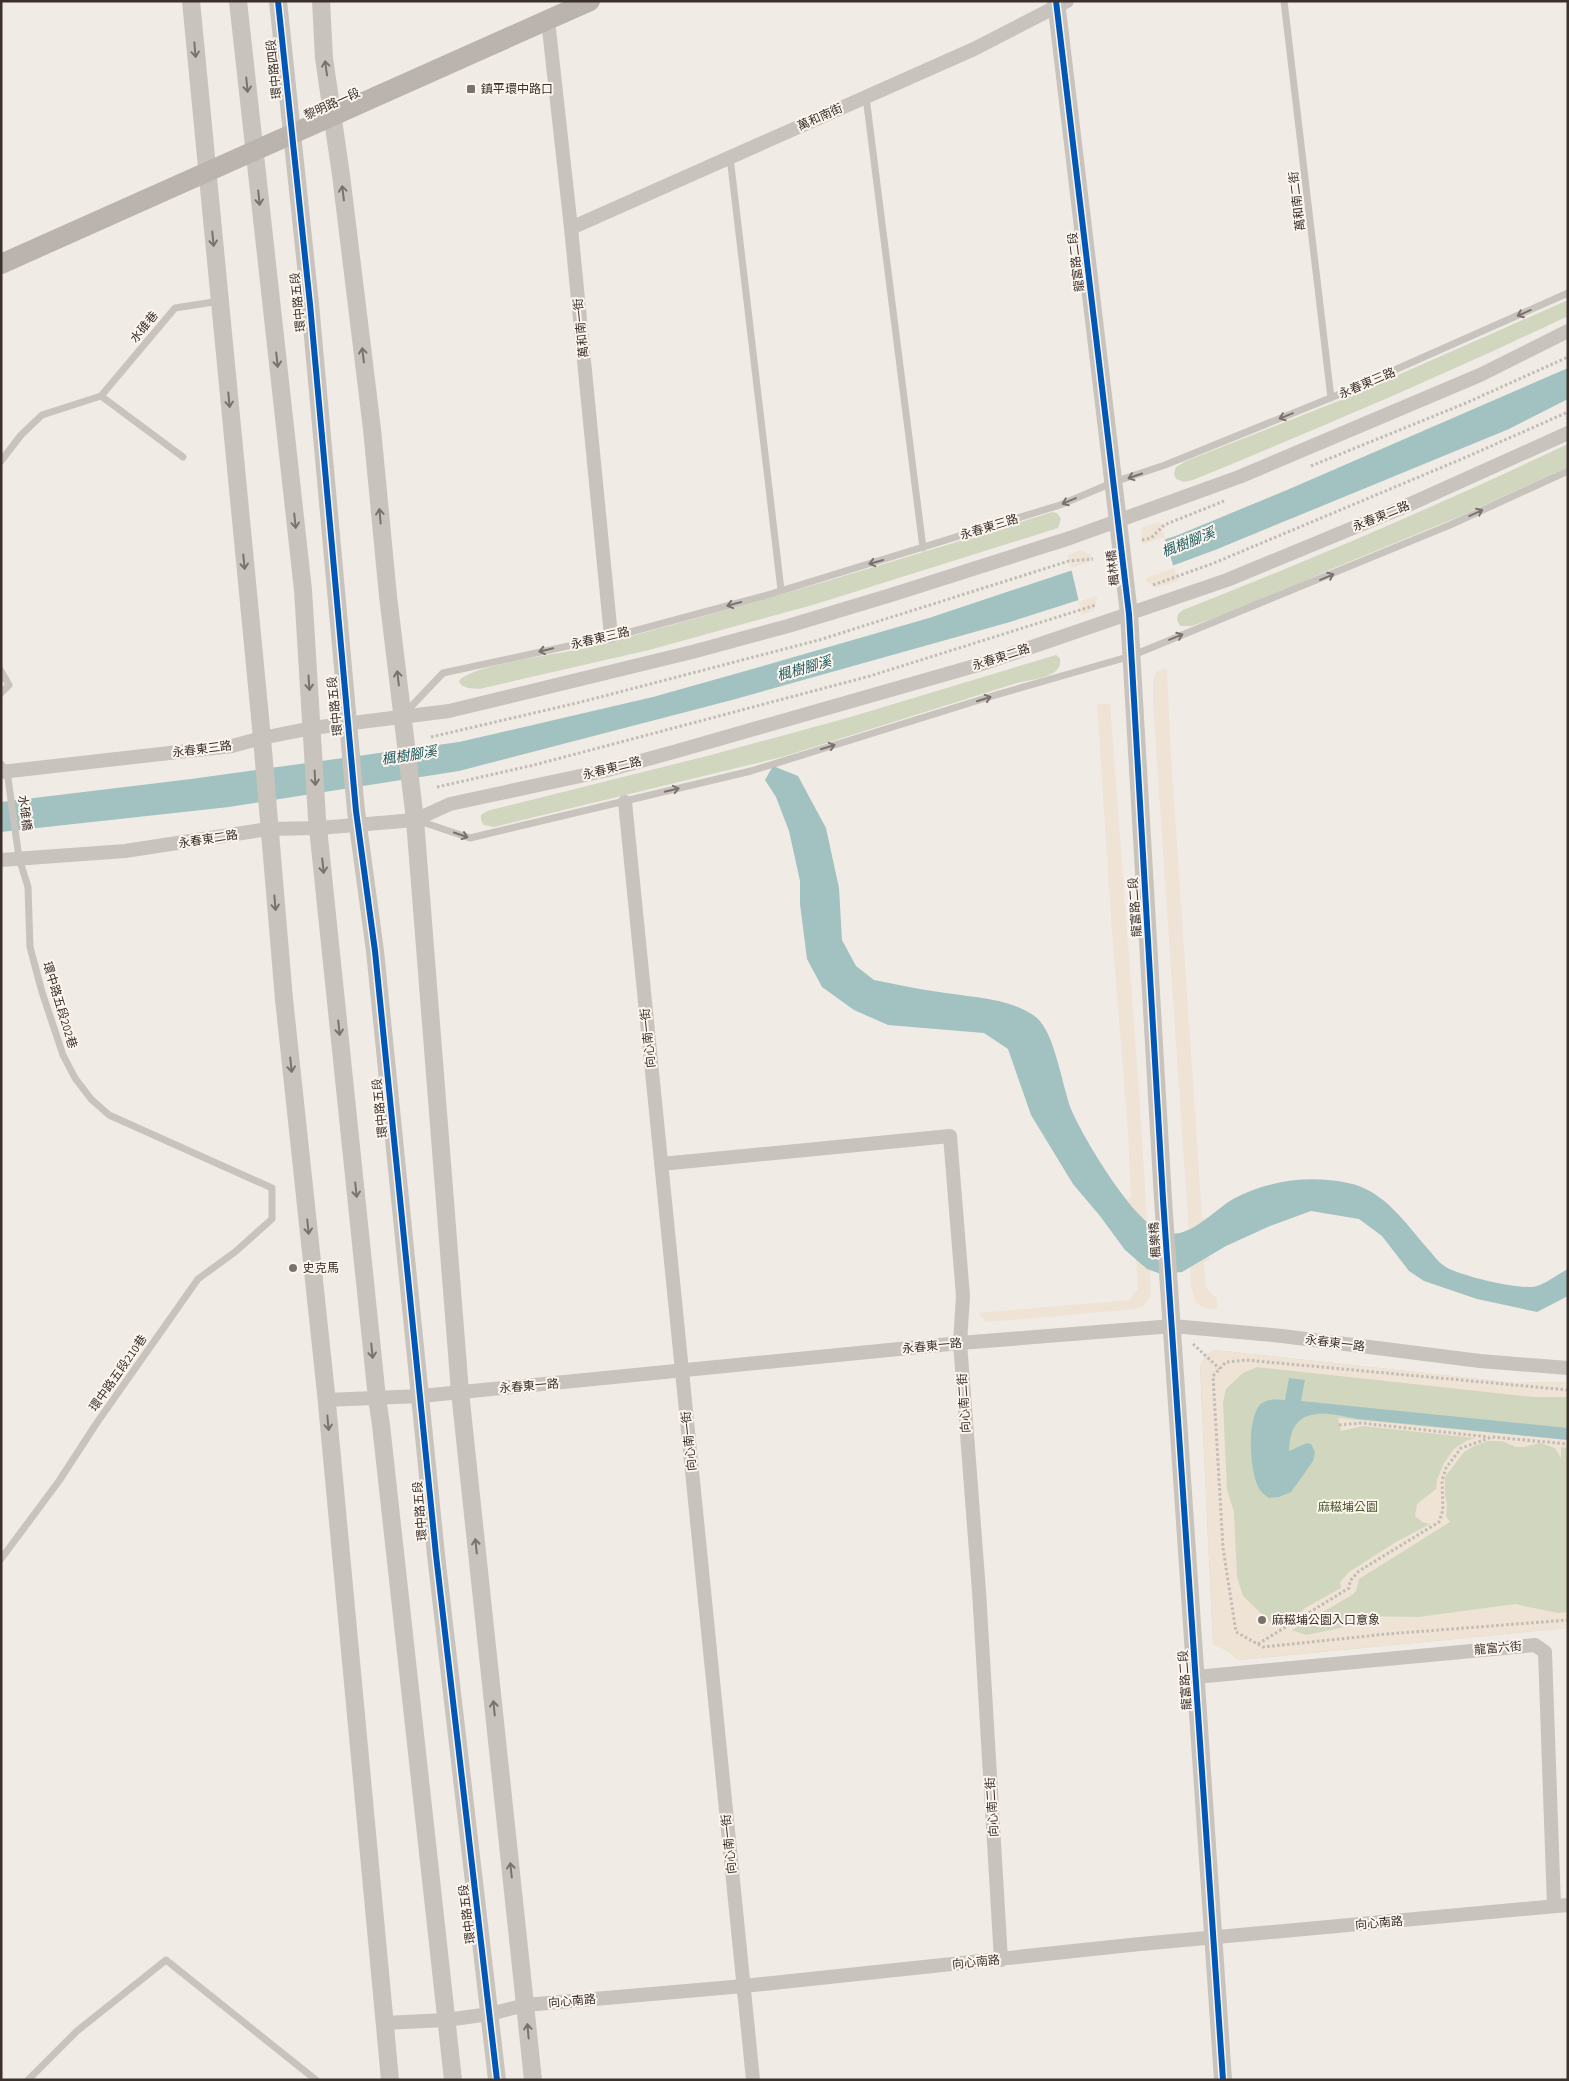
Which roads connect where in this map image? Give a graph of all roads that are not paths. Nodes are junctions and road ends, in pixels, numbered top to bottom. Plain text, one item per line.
1 (191, 1) edge
2 (238, 1) edge
3 (278, 1) edge
4 (321, 1) edge
5 (590, 1) edge
6 (1284, 1) edge
7 (1060, 3) edge
8 (548, 20) junction
9 (866, 96) junction
10 (333, 116) junction
11 (291, 134) junction
12 (254, 150) junction
13 (730, 157) junction
14 (206, 173) junction
15 (571, 228) junction
16 (1, 264) edge
17 (1568, 293) edge
18 (220, 301) junction
19 (1568, 331) edge
20 (101, 396) junction
21 (1331, 398) junction
22 (1568, 433) edge
23 (183, 457) dead end
24 (1, 461) edge
25 (1568, 471) edge
26 (1114, 482) junction
27 (1119, 519) junction
28 (923, 548) junction
29 (781, 590) junction
30 (1129, 614) junction
31 (611, 636) junction
32 (1131, 656) junction
33 (1, 671) edge
34 (1, 693) edge
35 (402, 721) junction
36 (349, 729) junction
37 (312, 733) junction
38 (262, 741) junction
39 (3, 769) edge
40 (625, 802) junction
41 (414, 814) junction
42 (357, 818) junction
43 (318, 823) junction
44 (268, 825) junction
45 (20, 858) junction
46 (1, 860) edge
47 (661, 1164) junction
48 (1163, 1199) joint
49 (272, 1219) joint
50 (1169, 1280) joint
51 (1173, 1326) junction
52 (960, 1343) junction
53 (1568, 1360) edge
54 (1537, 1366) junction
55 (1568, 1368) edge
56 (683, 1371) junction
57 (460, 1392) junction
58 (421, 1396) junction
59 (377, 1398) junction
60 (326, 1400) junction
61 (1, 1559) edge
62 (1196, 1676) junction
63 (1561, 1905) edge
64 (1213, 1938) junction
65 (1001, 1960) junction
66 (744, 1986) junction
67 (526, 2005) junction
68 (490, 2014) junction
69 (446, 2020) junction
70 (384, 2023) junction
71 (28, 2080) edge
72 (316, 2080) edge
73 (390, 2080) edge
74 (453, 2080) edge
75 (497, 2080) edge
76 (533, 2080) edge
77 (753, 2080) edge
78 (1223, 2080) edge

1 -> 14 street
2 -> 12 street
3 - 11 street, 環中路四段
10 -> 4 street
5 - 8 main road, 黎明路一段
6 - 21 lane, 萬和南二街
7 - 9 street, 萬和南街
7 - 26 street, 龍富路二段
8 - 10 main road, 黎明路一段
8 - 15 street, 萬和南一街
9 - 13 street, 萬和南街
9 - 28 lane
10 - 11 main road, 黎明路一段
35 -> 10 street
11 - 12 main road, 黎明路一段
11 - 36 street, 環中路五段
12 - 14 main road, 黎明路一段
12 -> 37 street, 環中路五段
13 - 15 street, 萬和南街
13 - 29 lane
14 - 16 main road, 黎明路一段
14 -> 18 street
15 - 31 street, 萬和南一街
17 -> 21 lane, 永春東三路
18 - 20 lane, 水碓巷
18 -> 38 street
19 - 27 street, 永春東三路
20 - 23 lane
20 - 24 lane
21 -> 26 lane, 永春東三路
22 - 30 street, 永春東二路
32 -> 25 lane, 永春東二路
26 - 27 street, 龍富路二段
26 -> 28 lane, 永春東三路
27 - 30 street, 楓林橋
27 - 35 street, 永春東三路
28 -> 29 lane, 永春東三路
29 -> 31 lane, 永春東三路
30 - 32 street, 龍富路二段
30 - 41 street, 永春東二路
31 -> 35 lane, 永春東三路
40 -> 32 lane, 永春東二路
32 - 48 street, 龍富路二段
33 - 34 lane
35 - 36 street, 永春東三路
35 - 41 street
36 - 37 street, 永春東三路
36 - 42 street, 環中路五段
37 - 38 street, 永春東三路
37 -> 43 street, 環中路五段
38 - 39 street, 永春東三路
38 - 44 street
39 - 45 lane, 水碓橋
41 -> 40 lane, 永春東二路
40 - 47 street, 向心南一街
41 - 42 street, 永春東二路
41 - 57 street
42 - 43 street, 永春東二路
42 - 58 street, 環中路五段
43 - 44 street, 永春東二路
43 -> 59 street, 環中路五段
44 - 45 street, 永春東二路
44 -> 60 street
45 - 46 street, 永春東二路
45 - 49 lane, 環中路五段202巷
47 - 52 street, 向心南二街
47 - 56 street, 向心南一街
48 - 50 street, 楓樂橋
49 - 61 lane, 環中路五段210巷
50 - 51 street, 龍富路二段
51 - 52 street, 永春東一路
51 - 54 street, 永春東一路
51 - 62 street, 龍富路二段
52 - 56 street, 永春東一路
52 - 65 street, 向心南二街
53 - 54 street, 永春東一路
54 - 55 street, 永春東一路
56 - 57 street, 永春東一路
56 - 66 street, 向心南一街
57 - 58 street, 永春東一路
67 -> 57 street
58 - 59 street, 永春東一路
58 - 68 street, 環中路五段
59 - 60 street, 永春東一路
59 - 69 street, 環中路五段
60 -> 70 street
62 - 63 street, 龍富六街
62 - 64 street, 龍富路二段
63 - 64 street, 向心南路
64 - 65 street, 向心南路
64 - 78 street, 龍富路二段
65 - 66 street, 向心南路
66 - 67 street, 向心南路
66 - 77 street, 向心南一街
67 - 68 street, 向心南路
76 -> 67 street
68 - 69 street, 向心南路
68 - 75 street, 環中路五段
69 - 70 street, 向心南路
69 - 74 street, 環中路五段
70 - 73 street
71 - 72 lane

